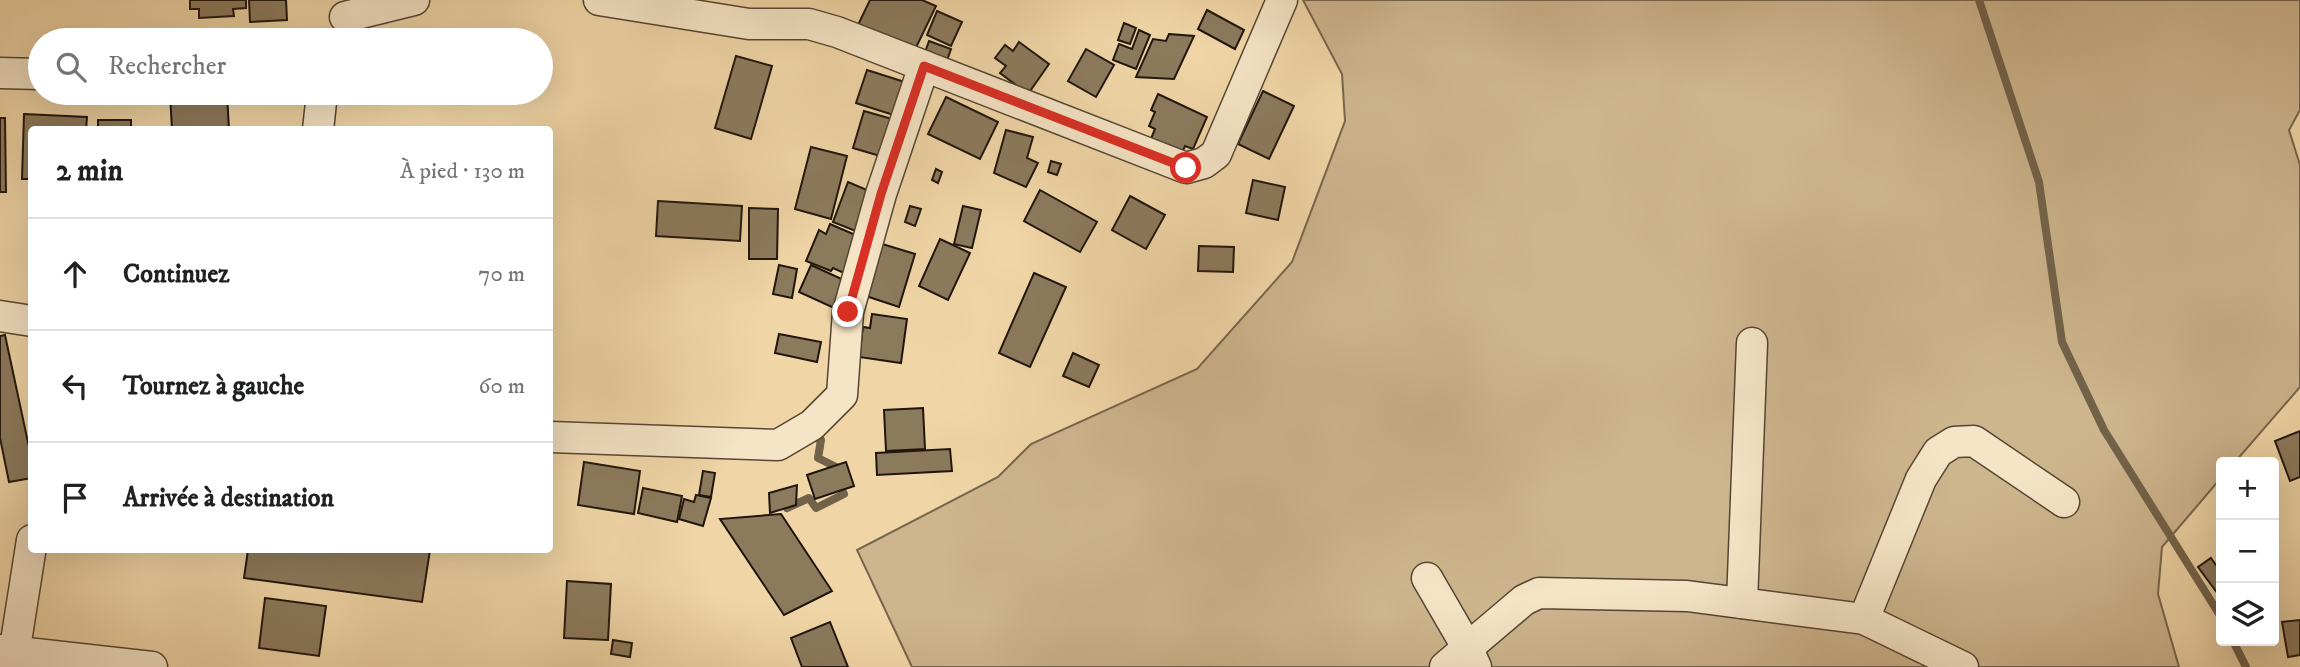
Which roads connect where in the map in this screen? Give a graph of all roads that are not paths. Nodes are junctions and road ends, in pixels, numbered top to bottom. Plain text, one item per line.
1 (414, 0) edge
2 (599, 0) edge
3 (1282, 0) edge
4 (345, 19) edge
5 (924, 66) junction
6 (0, 73) edge
7 (28, 74) edge
8 (321, 105) edge
9 (318, 126) edge
10 (0, 316) edge
11 (28, 320) edge
12 (1752, 343) dead end
13 (553, 437) edge
14 (2064, 502) dead end
15 (29, 553) edge
16 (1427, 578) dead end
17 (1742, 603) junction
18 (1864, 619) junction
19 (9, 656) edge
20 (1471, 657) edge
21 (152, 667) edge
22 (1445, 667) edge
23 (1963, 667) edge

1 - 4 street
2 - 5 street
3 - 5 street
5 - 13 street
6 - 7 street
8 - 9 street
10 - 11 street
12 - 17 street
14 - 18 street
15 - 19 street
16 - 20 street
17 - 18 street
17 - 20 street
18 - 23 street
19 - 21 street
20 - 22 street

